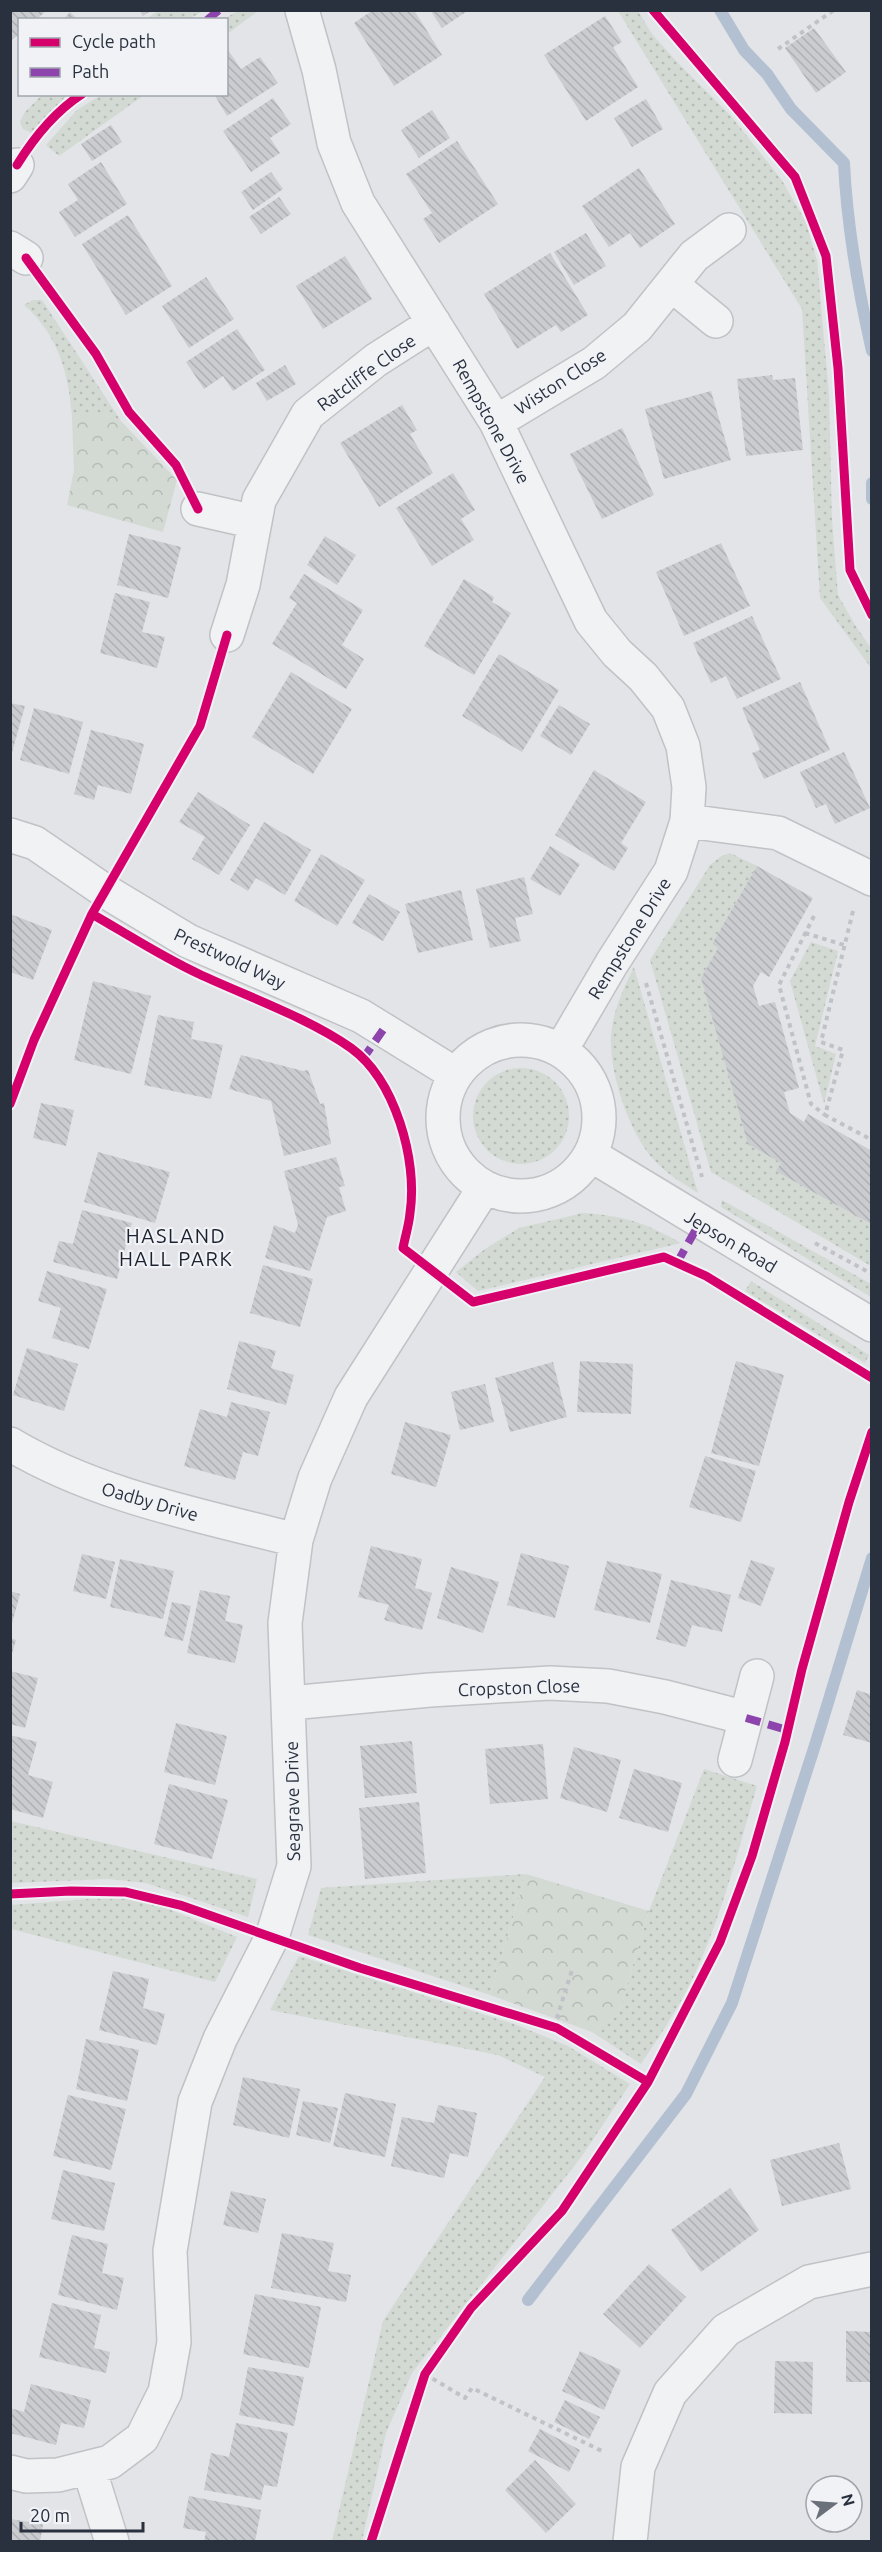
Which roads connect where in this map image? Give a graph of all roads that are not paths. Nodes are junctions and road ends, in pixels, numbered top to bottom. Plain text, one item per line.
1 (302, 10) edge
2 (729, 230) dead end
3 (672, 285) junction
4 (716, 321) dead end
5 (435, 323) junction
6 (496, 422) junction
7 (198, 509) dead end
8 (255, 522) junction
9 (227, 634) dead end
10 (687, 821) junction
11 (10, 834) edge
12 (867, 877) edge
13 (561, 1050) junction
14 (455, 1074) junction
15 (591, 1155) junction
16 (484, 1188) junction
17 (872, 1325) edge
18 (10, 1444) edge
19 (296, 1540) junction
20 (757, 1676) dead end
21 (290, 1703) junction
22 (746, 1718) junction
23 (735, 1760) dead end
24 (872, 2269) edge
25 (89, 2468) junction
26 (10, 2472) edge
27 (112, 2541) edge
28 (630, 2541) edge

1 - 5 street, Rempstone Drive
2 - 3 street, Wiston Close
3 - 4 street
3 - 6 street, Wiston Close
5 - 6 street, Rempstone Drive
5 - 8 street, Ratcliffe Close
6 - 10 street, Rempstone Drive
7 - 8 street
8 - 9 street, Ratcliffe Close
10 - 12 street
10 - 13 street, Rempstone Drive
11 - 14 street, Prestwold Way
13 - 14 street
13 - 15 street
14 - 16 street
15 - 16 street
15 - 17 street, Jepson Road
16 - 19 street, Seagrave Drive
18 - 19 street, Oadby Drive
19 - 21 street, Seagrave Drive
20 - 22 street
21 - 22 street, Cropston Close
21 - 25 street, Seagrave Drive
22 - 23 street
24 - 28 street
25 - 26 street, Seagrave Drive
25 - 27 street

